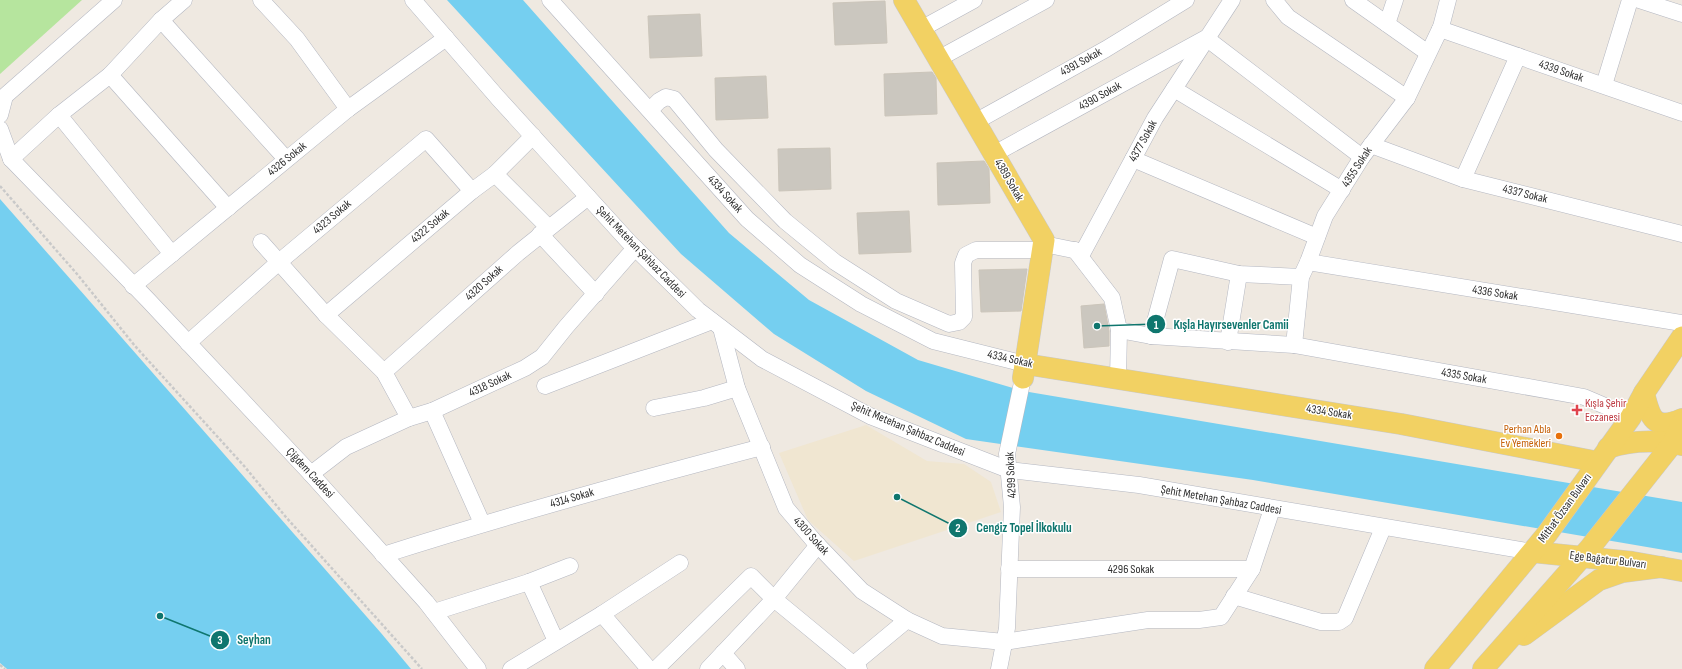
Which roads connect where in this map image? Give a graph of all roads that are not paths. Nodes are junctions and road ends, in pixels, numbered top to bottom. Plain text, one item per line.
1 (114, 0) edge
2 (184, 0) edge
3 (261, 0) edge
4 (413, 0) edge
5 (550, 0) edge
6 (904, 0) edge
7 (974, 0) edge
8 (1046, 0) edge
9 (1186, 0) edge
10 (1232, 0) edge
11 (1274, 0) edge
12 (1354, 0) edge
13 (1395, 0) edge
14 (1448, 0) edge
15 (1630, 0) edge
16 (1639, 0) edge
17 (1682, 14) edge
18 (161, 20) junction
19 (1387, 24) junction
20 (1440, 29) junction
21 (921, 30) junction
22 (446, 38) junction
23 (1206, 38) junction
24 (1428, 53) junction
25 (1518, 56) junction
26 (938, 59) junction
27 (110, 75) junction
28 (1604, 85) junction
29 (1174, 89) junction
30 (1407, 98) junction
31 (348, 109) junction
32 (650, 110) junction
33 (1682, 113) edge
34 (0, 115) edge
35 (59, 115) junction
36 (975, 122) junction
37 (0, 129) edge
38 (533, 136) junction
39 (1367, 151) junction
40 (994, 154) junction
41 (11, 159) junction
42 (286, 159) junction
43 (1133, 159) junction
44 (495, 174) junction
45 (1463, 179) junction
46 (472, 190) junction
47 (1342, 190) junction
48 (588, 197) junction
49 (228, 208) junction
50 (544, 231) junction
51 (1682, 234) edge
52 (1317, 237) junction
53 (261, 242) dead end
54 (1038, 247) junction
55 (635, 248) junction
56 (1075, 250) junction
57 (172, 254) junction
58 (279, 262) junction
59 (1308, 262) junction
60 (1239, 274) junction
61 (1300, 277) junction
62 (133, 286) junction
63 (596, 294) junction
64 (326, 314) junction
65 (1682, 323) edge
66 (717, 324) junction
67 (1119, 330) junction
68 (1151, 336) junction
69 (1682, 337) edge
70 (1228, 342) junction
71 (188, 344) junction
72 (1294, 345) junction
73 (1024, 371) junction
74 (384, 372) junction
75 (1118, 379) junction
76 (545, 386) dead end
77 (737, 388) junction
78 (1644, 393) junction
79 (654, 408) dead end
80 (432, 411) junction
81 (1631, 417) junction
82 (409, 418) junction
83 (1682, 419) edge
84 (1682, 423) edge
85 (1677, 444) edge
86 (762, 447) junction
87 (1610, 451) junction
88 (1009, 470) junction
89 (311, 474) junction
90 (1649, 474) junction
91 (1272, 509) junction
92 (482, 523) junction
93 (1383, 528) junction
94 (1547, 534) junction
95 (818, 545) junction
96 (1533, 552) junction
97 (1578, 554) junction
98 (383, 555) junction
99 (680, 563) dead end
100 (570, 566) dead end
101 (1662, 567) junction
102 (1252, 568) junction
103 (1009, 569) junction
104 (1682, 571) edge
105 (529, 582) junction
106 (1234, 596) junction
107 (774, 599) junction
108 (434, 612) junction
109 (602, 614) junction
110 (907, 620) junction
111 (556, 641) junction
112 (1004, 642) junction
113 (723, 653) junction
114 (1488, 663) edge
115 (857, 666) edge
116 (478, 669) edge
117 (511, 669) edge
118 (649, 669) edge
119 (656, 669) edge
120 (708, 669) edge
121 (737, 669) edge
122 (999, 669) edge
123 (1435, 669) edge

1 - 34 street
2 - 18 street
3 - 31 street
4 - 22 street, Şehit Metehan Şahbaz Caddesi
5 - 32 street, 4334 Sokak
6 - 21 main road, 4389 Sokak
7 - 21 street
8 - 26 street
9 - 36 street, 4391 Sokak
10 - 23 street, 4377 Sokak
11 - 30 street
12 - 19 street
13 - 19 street
14 - 20 street, 4355 Sokak
15 - 28 street
16 - 17 street
18 - 27 street
18 - 42 street
19 - 24 street
20 - 24 street, 4355 Sokak
20 - 25 street, 4339 Sokak
21 - 26 main road, 4389 Sokak
22 - 31 street, 4326 Sokak
22 - 38 street, Şehit Metehan Şahbaz Caddesi
23 - 29 street, 4377 Sokak
23 - 39 street, 4337 Sokak
23 - 40 street, 4390 Sokak
24 - 30 street, 4355 Sokak
25 - 28 street, 4339 Sokak
25 - 45 street
26 - 36 main road, 4389 Sokak
27 - 35 street
27 - 49 street
28 - 33 street, 4339 Sokak
29 - 43 street, 4377 Sokak
29 - 47 street
30 - 39 street, 4355 Sokak
31 - 42 street, 4326 Sokak
32 - 54 street
32 - 73 street, 4334 Sokak
35 - 41 street
35 - 57 street
36 - 40 main road, 4389 Sokak
37 - 41 street
38 - 44 street, 4322 Sokak
38 - 48 street, Şehit Metehan Şahbaz Caddesi
39 - 45 street, 4337 Sokak
39 - 47 street, 4355 Sokak
40 - 54 main road, 4389 Sokak
41 - 62 street, Çiğdem Caddesi
42 - 49 street, 4326 Sokak
43 - 52 street
43 - 56 street, 4377 Sokak
44 - 46 street, 4322 Sokak
44 - 50 street
45 - 51 street, 4337 Sokak
46 - 58 street, 4323 Sokak
46 - 64 street, 4322 Sokak
47 - 52 street, 4355 Sokak
48 - 50 street, 4320 Sokak
48 - 55 street, Şehit Metehan Şahbaz Caddesi
49 - 57 street, 4326 Sokak
50 - 63 street
50 - 74 street, 4320 Sokak
52 - 59 street, 4355 Sokak
53 - 58 street
54 - 56 street
54 - 73 main road
55 - 63 street, 4318 Sokak
55 - 66 street, Şehit Metehan Şahbaz Caddesi
56 - 67 street
57 - 62 street, 4326 Sokak
58 - 64 street
58 - 71 street, 4323 Sokak
59 - 61 street, 4355 Sokak
59 - 65 street, 4336 Sokak
60 - 61 street
60 - 68 street
60 - 70 street
61 - 72 street, 4355 Sokak
62 - 71 street, Çiğdem Caddesi
63 - 80 street, 4318 Sokak
64 - 74 street
66 - 76 street
66 - 77 street, 4300 Sokak
66 - 88 street, Şehit Metehan Şahbaz Caddesi
67 - 68 street, 4335 Sokak
67 - 75 street
68 - 70 street, 4335 Sokak
69 - 78 main road, Mithat Özsan Bulvarı
70 - 72 street, 4335 Sokak
71 - 89 street, Çiğdem Caddesi
72 - 81 street, 4335 Sokak
73 - 75 main road, 4334 Sokak
73 - 88 street, 4299 Sokak
74 - 82 street
75 - 87 main road, 4334 Sokak
77 - 79 street
77 - 86 street, 4300 Sokak
78 - 81 main road, Mithat Özsan Bulvarı
78 - 83 main road
80 - 82 street, 4318 Sokak
80 - 92 street
81 - 87 main road, Mithat Özsan Bulvarı
82 - 89 street, 4318 Sokak
84 - 85 main road
85 - 87 main road
85 - 90 main road
86 - 92 street, 4314 Sokak
86 - 95 street, 4300 Sokak
87 - 90 main road
87 - 94 main road, Mithat Özsan Bulvarı
88 - 91 street, Şehit Metehan Şahbaz Caddesi
88 - 103 street, 4299 Sokak
89 - 98 street, Çiğdem Caddesi
90 - 97 main road
91 - 93 street, Şehit Metehan Şahbaz Caddesi
91 - 102 street
92 - 98 street, 4314 Sokak
93 - 96 street, Şehit Metehan Şahbaz Caddesi
93 - 106 street
94 - 96 main road, Mithat Özsan Bulvarı
94 - 97 main road
95 - 107 street
95 - 110 street, 4300 Sokak
96 - 97 main road, Ege Bağatur Bulvarı
96 - 123 main road, Mithat Özsan Bulvarı
97 - 101 main road, Ege Bağatur Bulvarı
97 - 114 main road
98 - 108 street, Çiğdem Caddesi
99 - 109 street
100 - 105 street
101 - 104 main road, Ege Bağatur Bulvarı
101 - 114 main road
102 - 103 street, 4296 Sokak
102 - 106 street
103 - 112 street, 4299 Sokak
105 - 108 street
105 - 111 street
106 - 112 street, 4300 Sokak
107 - 113 street
107 - 115 street
107 - 119 street
108 - 116 street, Çiğdem Caddesi
109 - 111 street
109 - 118 street
110 - 112 street, 4300 Sokak
110 - 115 street
111 - 117 street
112 - 122 street, 4299 Sokak
113 - 120 street
113 - 121 street

